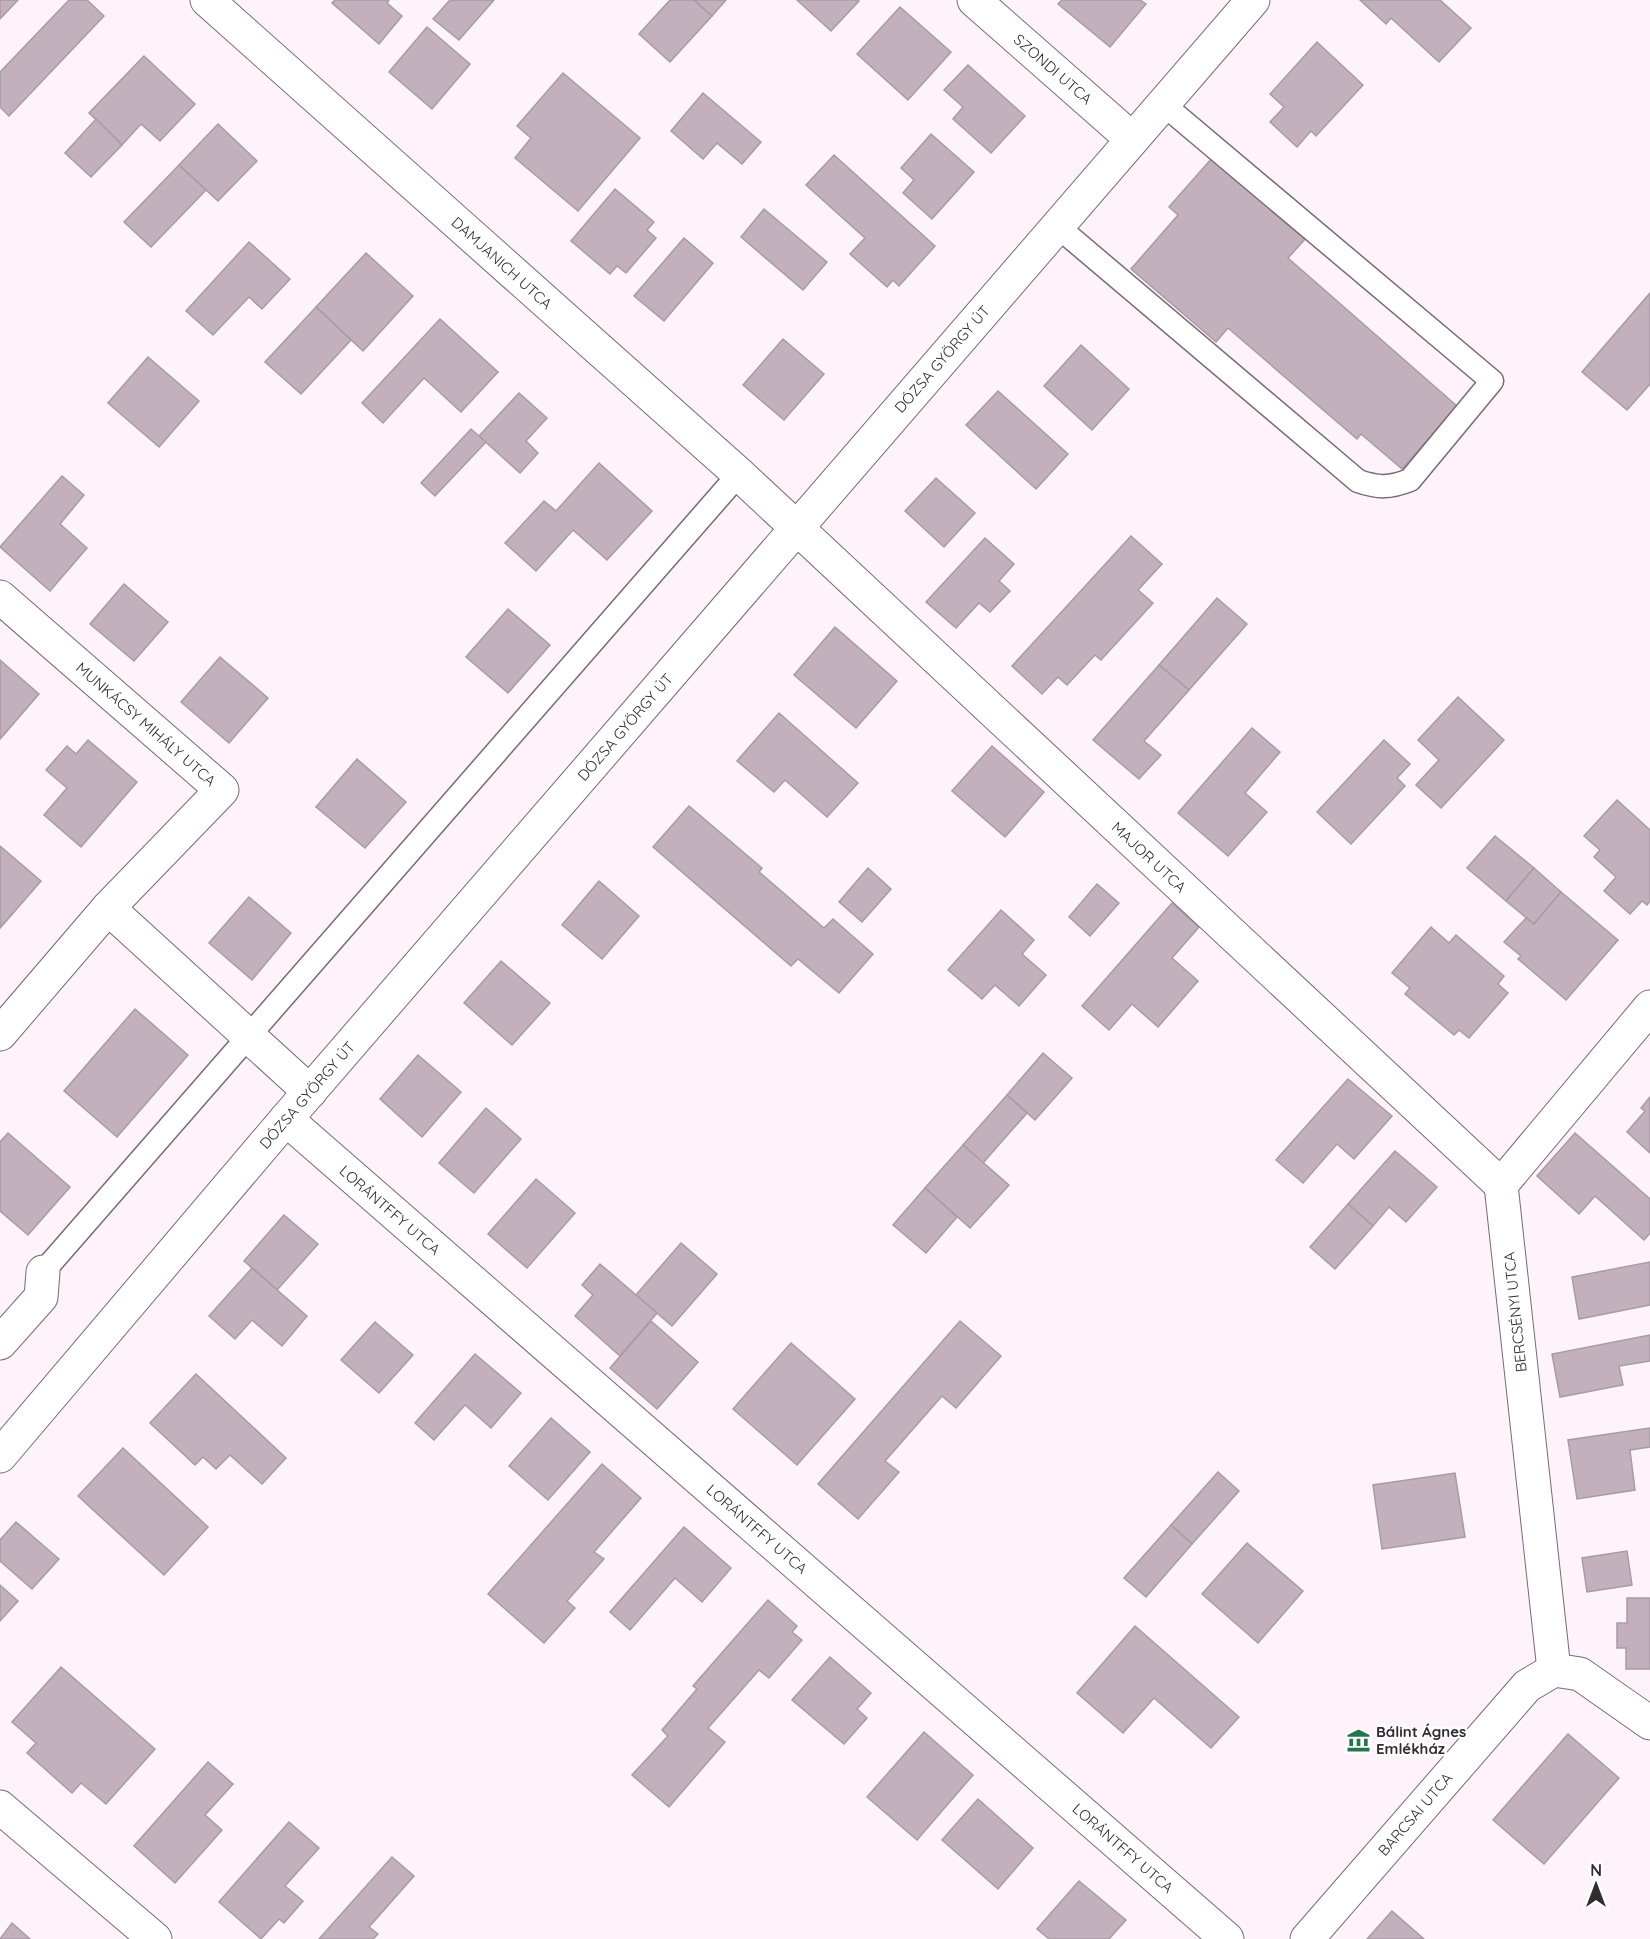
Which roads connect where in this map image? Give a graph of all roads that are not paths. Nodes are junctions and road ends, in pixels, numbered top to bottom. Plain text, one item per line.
1 (207, 0) edge
2 (974, 0) edge
3 (1252, 0) edge
4 (1163, 104) junction
5 (1132, 139) junction
6 (1058, 226) junction
7 (739, 474) junction
8 (796, 529) junction
9 (0, 597) edge
10 (108, 908) junction
11 (1650, 1007) edge
12 (0, 1034) edge
13 (248, 1036) junction
14 (310, 1092) junction
15 (286, 1119) junction
16 (1501, 1185) junction
17 (43, 1272) joint
18 (0, 1343) edge
19 (0, 1456) edge
20 (1554, 1670) junction
21 (1650, 1723) edge
22 (0, 1807) edge
23 (155, 1939) edge
24 (1227, 1939) edge
25 (1307, 1939) edge

1 - 7 street, DAMJANICH UTCA
2 - 5 street, SZONDI UTCA
3 - 4 street, DÓZSA GYÖRGY ÚT
4 - 5 street, DÓZSA GYÖRGY ÚT
4 - 6 lane
5 - 6 street, DÓZSA GYÖRGY ÚT
6 - 8 street, DÓZSA GYÖRGY ÚT
7 - 8 street, DAMJANICH UTCA
7 - 13 lane
8 - 14 street, DÓZSA GYÖRGY ÚT
8 - 16 street, MAJOR UTCA
9 - 10 street, MUNKÁCSY MIHÁLY UTCA
10 - 12 street
10 - 13 street
11 - 16 street
13 - 14 street
13 - 17 lane
14 - 15 street, DÓZSA GYÖRGY ÚT
15 - 19 street, DÓZSA GYÖRGY ÚT
15 - 24 street, LORÁNTFFY UTCA
16 - 20 street, BERCSÉNYI UTCA
17 - 18 street
20 - 21 street
20 - 25 street, BARCSAI UTCA
22 - 23 street

